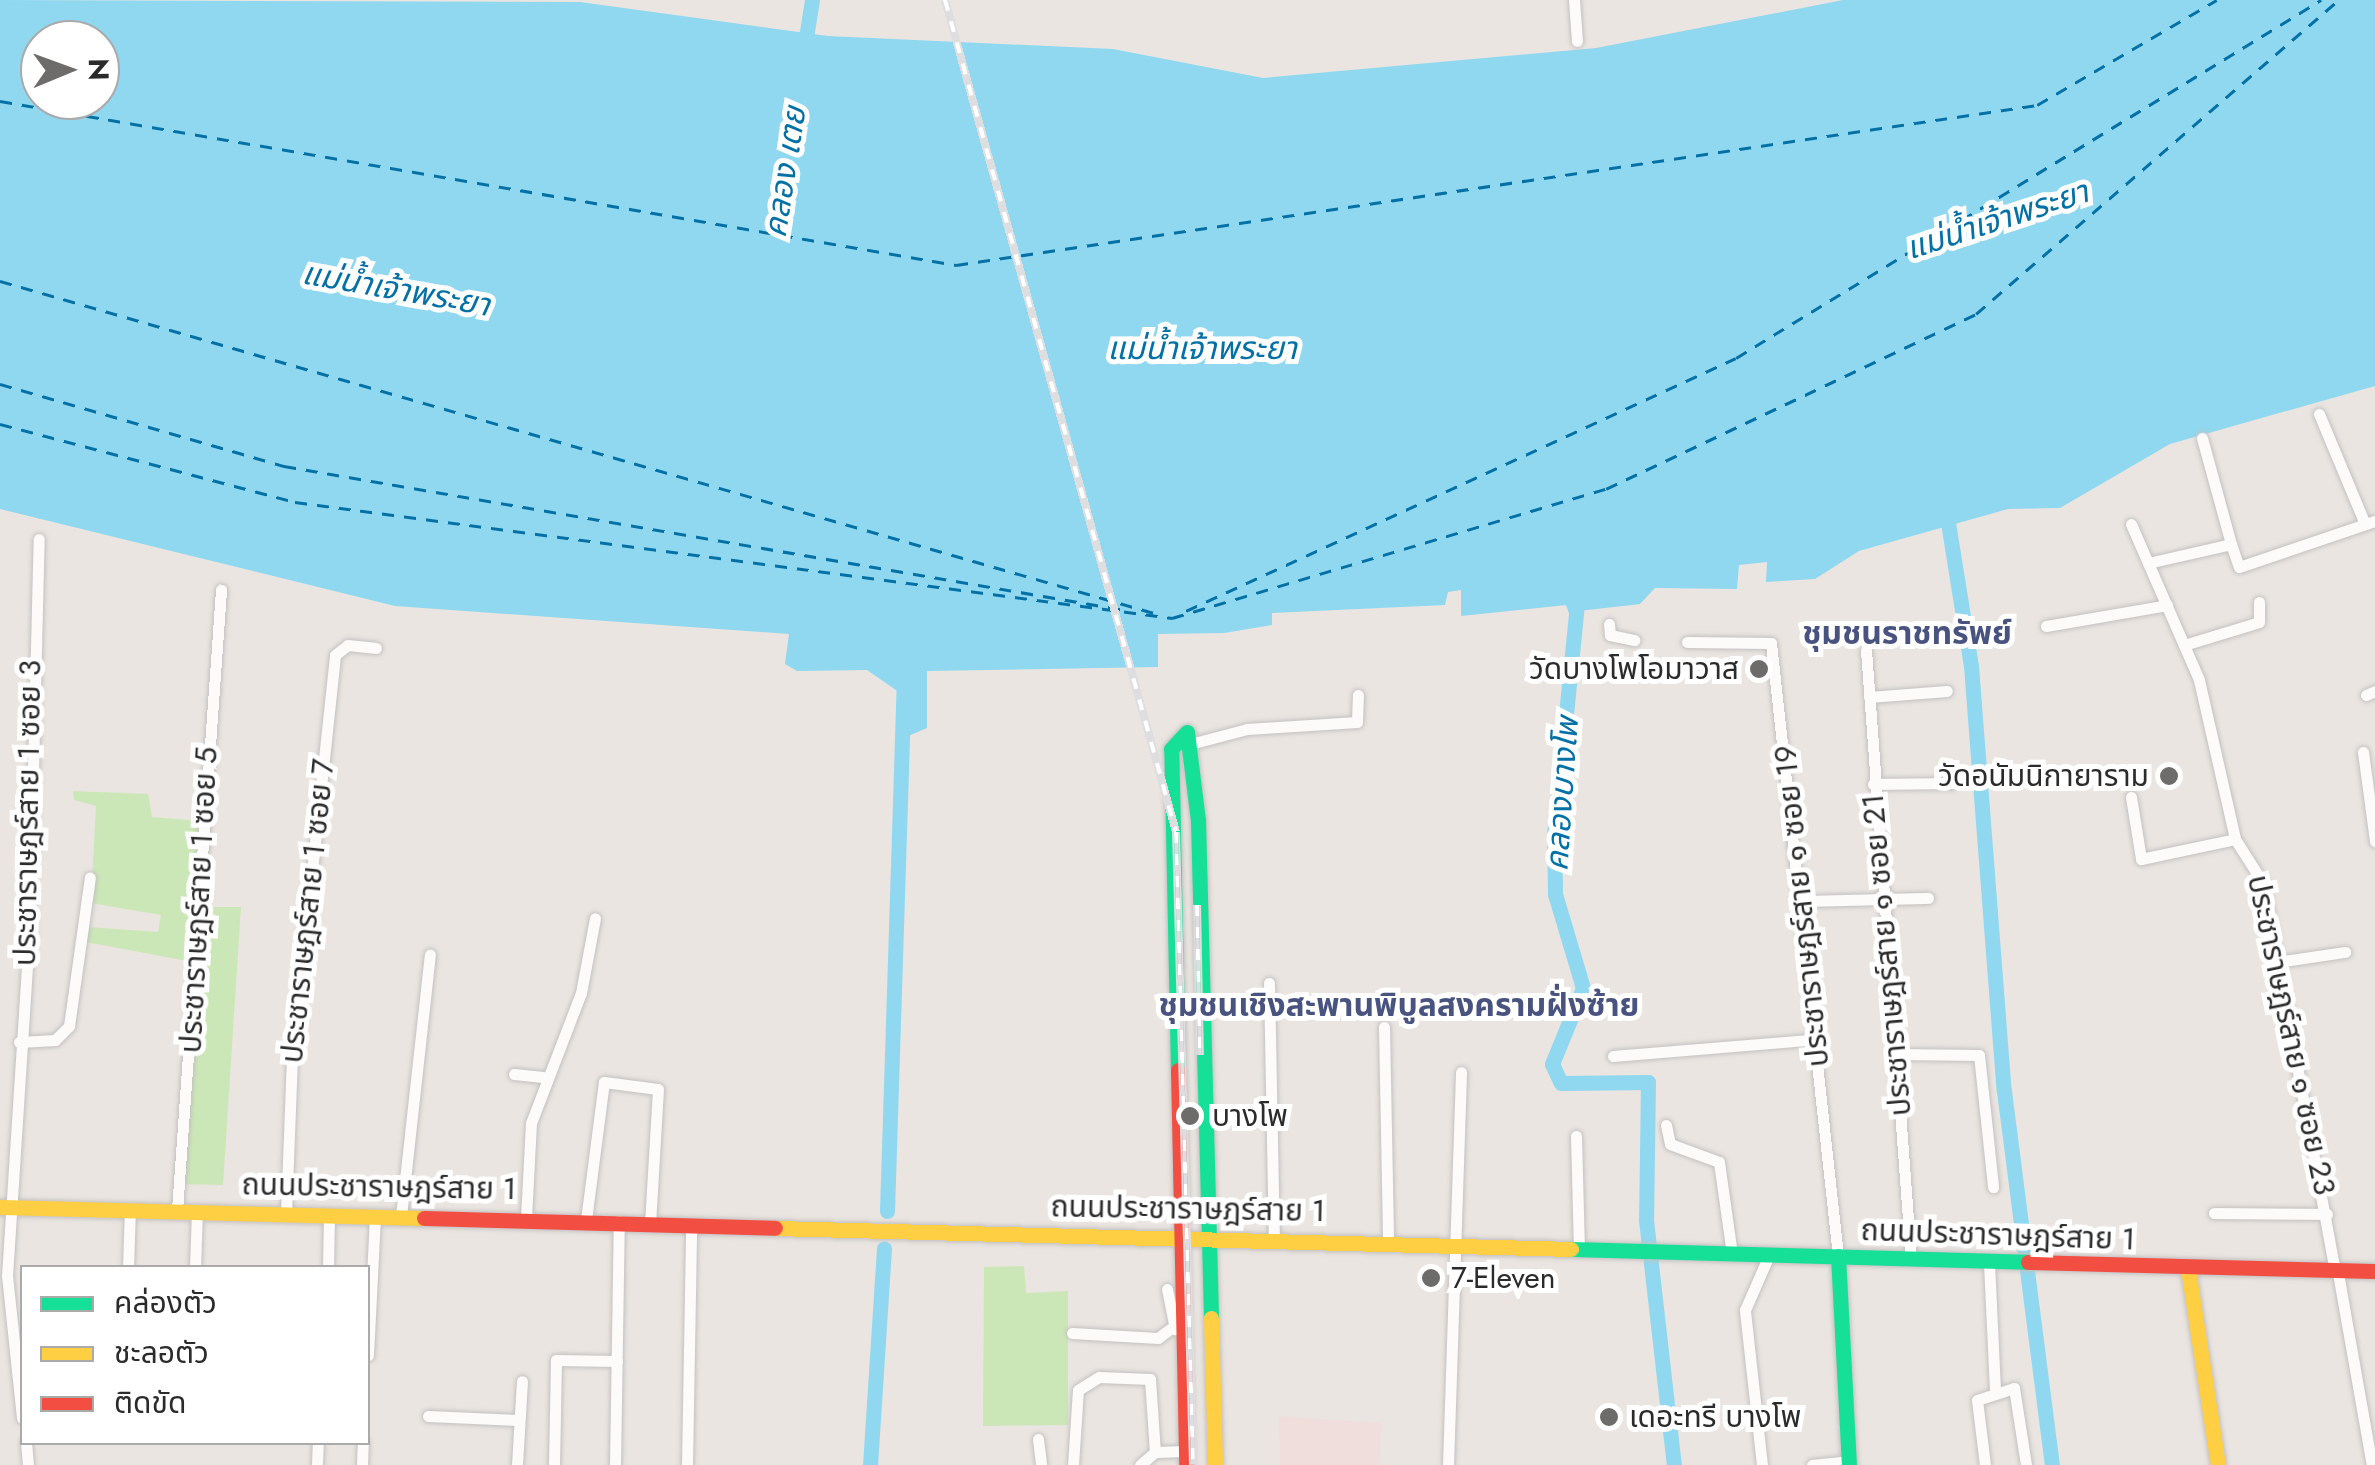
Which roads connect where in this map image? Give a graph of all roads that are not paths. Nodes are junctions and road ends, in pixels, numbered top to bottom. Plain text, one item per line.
1 (1574, 0) edge
2 (1578, 42) dead end
3 (2319, 414) dead end
4 (2202, 438) dead end
5 (2370, 523) edge
6 (2131, 524) dead end
7 (39, 538) dead end
8 (2232, 544) junction
9 (2148, 563) junction
10 (221, 590) dead end
11 (2260, 602) dead end
12 (2167, 605) junction
13 (1609, 624) dead end
14 (2046, 626) dead end
15 (1634, 640) dead end
16 (1687, 642) dead end
17 (2184, 645) junction
18 (376, 648) dead end
19 (1866, 650) dead end
20 (1947, 691) dead end
21 (1358, 695) dead end
22 (1869, 697) junction
23 (1194, 743) junction
24 (2363, 752) dead end
25 (1952, 783) dead end
26 (1873, 784) junction
27 (2131, 797) dead end
28 (2235, 839) junction
29 (2375, 841) edge
30 (90, 877) dead end
31 (1928, 898) dead end
32 (1801, 902) junction
33 (1880, 902) junction
34 (596, 918) dead end
35 (2345, 952) dead end
36 (430, 955) dead end
37 (2277, 962) junction
38 (1269, 983) dead end
39 (1384, 1026) dead end
40 (1818, 1039) junction
41 (19, 1042) junction
42 (1896, 1054) junction
43 (1614, 1056) dead end
44 (1461, 1072) dead end
45 (514, 1074) dead end
46 (543, 1077) junction
47 (1666, 1125) dead end
48 (1576, 1136) dead end
49 (1993, 1187) dead end
50 (5, 1207) edge
51 (130, 1209) junction
52 (177, 1210) junction
53 (197, 1211) junction
54 (286, 1213) junction
55 (2214, 1213) dead end
56 (329, 1214) junction
57 (2327, 1214) junction
58 (375, 1215) junction
59 (401, 1216) junction
60 (526, 1218) junction
61 (586, 1220) junction
62 (619, 1221) junction
63 (650, 1222) junction
64 (691, 1224) junction
65 (1182, 1235) junction
66 (1212, 1235) junction
67 (1274, 1237) junction
68 (1388, 1242) junction
69 (1452, 1244) junction
70 (1579, 1248) junction
71 (1732, 1254) junction
72 (1769, 1255) junction
73 (1838, 1256) junction
74 (1911, 1260) junction
75 (1989, 1263) junction
76 (128, 1265) edge
77 (195, 1265) edge
78 (328, 1265) edge
79 (2188, 1269) junction
80 (2375, 1271) edge
81 (2337, 1272) junction
82 (1168, 1289) dead end
83 (370, 1314) edge
84 (1177, 1328) junction
85 (1072, 1333) dead end
86 (616, 1361) junction
87 (522, 1380) dead end
88 (1994, 1389) junction
89 (20, 1399) edge
90 (428, 1416) dead end
91 (518, 1420) junction
92 (1038, 1439) dead end
93 (1155, 1452) junction
94 (1186, 1458) edge
95 (1848, 1463) edge
96 (517, 1465) edge
97 (554, 1465) edge
98 (615, 1465) edge
99 (687, 1465) edge
100 (1041, 1465) edge
101 (1073, 1465) edge
102 (1140, 1465) edge
103 (1215, 1465) edge
104 (1448, 1465) edge
105 (1762, 1465) edge
106 (1812, 1465) edge
107 (1985, 1465) edge
108 (2026, 1465) edge
109 (2218, 1465) edge
110 (2372, 1465) edge

1 - 2 street
3 - 5 street
4 - 8 street
5 - 8 street
6 - 9 street, ประชาราษฎร์สาย ๑ ซอย 23
7 - 41 street, ประชาราษฎร์สาย 1 ซอย 3
8 - 9 street
9 - 12 street, ประชาราษฎร์สาย ๑ ซอย 23
10 - 52 street, ประชาราษฎร์สาย 1 ซอย 5
11 - 17 street
12 - 14 street
12 - 17 street, ประชาราษฎร์สาย ๑ ซอย 23
13 - 15 street
16 - 32 street, ประชาราษฎร์สาย ๑ ซอย 19
17 - 28 street, ประชาราษฎร์สาย ๑ ซอย 23
18 - 54 street, ประชาราษฎร์สาย 1 ซอย 7
19 - 22 street, ประชาราษฎร์สาย ๑ ซอย 21
20 - 22 street
21 - 23 street
22 - 26 street, ประชาราษฎร์สาย ๑ ซอย 21
23 - 65 main road
23 - 66 main road
24 - 29 street
25 - 26 street
26 - 33 street, ประชาราษฎร์สาย ๑ ซอย 21
27 - 28 street
28 - 37 street, ประชาราษฎร์สาย ๑ ซอย 23
30 - 41 street
31 - 33 street
32 - 33 street
32 - 40 street, ประชาราษฎร์สาย ๑ ซอย 19
33 - 42 street, ประชาราษฎร์สาย ๑ ซอย 21
34 - 46 street
35 - 37 street
36 - 59 street
37 - 57 street, ประชาราษฎร์สาย ๑ ซอย 23
38 - 67 street
39 - 68 street
40 - 43 street
40 - 73 street, ประชาราษฎร์สาย ๑ ซอย 19
41 - 50 street, ประชาราษฎร์สาย 1 ซอย 3
42 - 49 street
42 - 74 street, ประชาราษฎร์สาย ๑ ซอย 21
44 - 69 street
45 - 46 street
46 - 60 street
47 - 71 street
48 - 70 street
50 - 51 main road, ถนนประชาราษฎร์สาย 1
50 - 89 street, ประชาราษฎร์สาย 1 ซอย 3
51 - 52 main road, ถนนประชาราษฎร์สาย 1
51 - 76 street
52 - 53 main road, ถนนประชาราษฎร์สาย 1
53 - 54 main road, ถนนประชาราษฎร์สาย 1
53 - 77 street
54 - 56 main road, ถนนประชาราษฎร์สาย 1
55 - 57 street
56 - 58 main road, ถนนประชาราษฎร์สาย 1
56 - 78 street
57 - 81 street, ประชาราษฎร์สาย ๑ ซอย 23
58 - 59 main road, ถนนประชาราษฎร์สาย 1
58 - 83 street
59 - 60 main road, ถนนประชาราษฎร์สาย 1
60 - 61 main road, ถนนประชาราษฎร์สาย 1
61 - 62 main road, ถนนประชาราษฎร์สาย 1
61 - 63 street
62 - 63 main road, ถนนประชาราษฎร์สาย 1
62 - 86 street
63 - 64 main road, ถนนประชาราษฎร์สาย 1
64 - 65 main road, ถนนประชาราษฎร์สาย 1
64 - 99 street
65 - 66 main road, ถนนประชาราษฎร์สาย 1
65 - 84 main road
66 - 67 main road, ถนนประชาราษฎร์สาย 1
66 - 103 main road
67 - 68 main road, ถนนประชาราษฎร์สาย 1
68 - 69 main road, ถนนประชาราษฎร์สาย 1
69 - 70 main road, ถนนประชาราษฎร์สาย 1
69 - 104 street
70 - 71 main road, ถนนประชาราษฎร์สาย 1
71 - 72 main road, ถนนประชาราษฎร์สาย 1
72 - 73 main road, ถนนประชาราษฎร์สาย 1
72 - 105 street
73 - 74 main road, ถนนประชาราษฎร์สาย 1
73 - 95 main road
74 - 75 main road, ถนนประชาราษฎร์สาย 1
75 - 79 main road, ถนนประชาราษฎร์สาย 1
75 - 88 street
79 - 81 main road, ถนนประชาราษฎร์สาย 1
79 - 109 main road
80 - 81 main road, ถนนประชาราษฎร์สาย 1
81 - 110 street, ประชาราษฎร์สาย ๑ ซอย 23
82 - 84 street
84 - 85 street
84 - 94 main road
86 - 97 street
86 - 98 street
87 - 91 street
88 - 107 street
88 - 108 street
90 - 91 street
91 - 96 street
92 - 100 street
93 - 94 street
93 - 101 street
93 - 102 street
95 - 106 street

